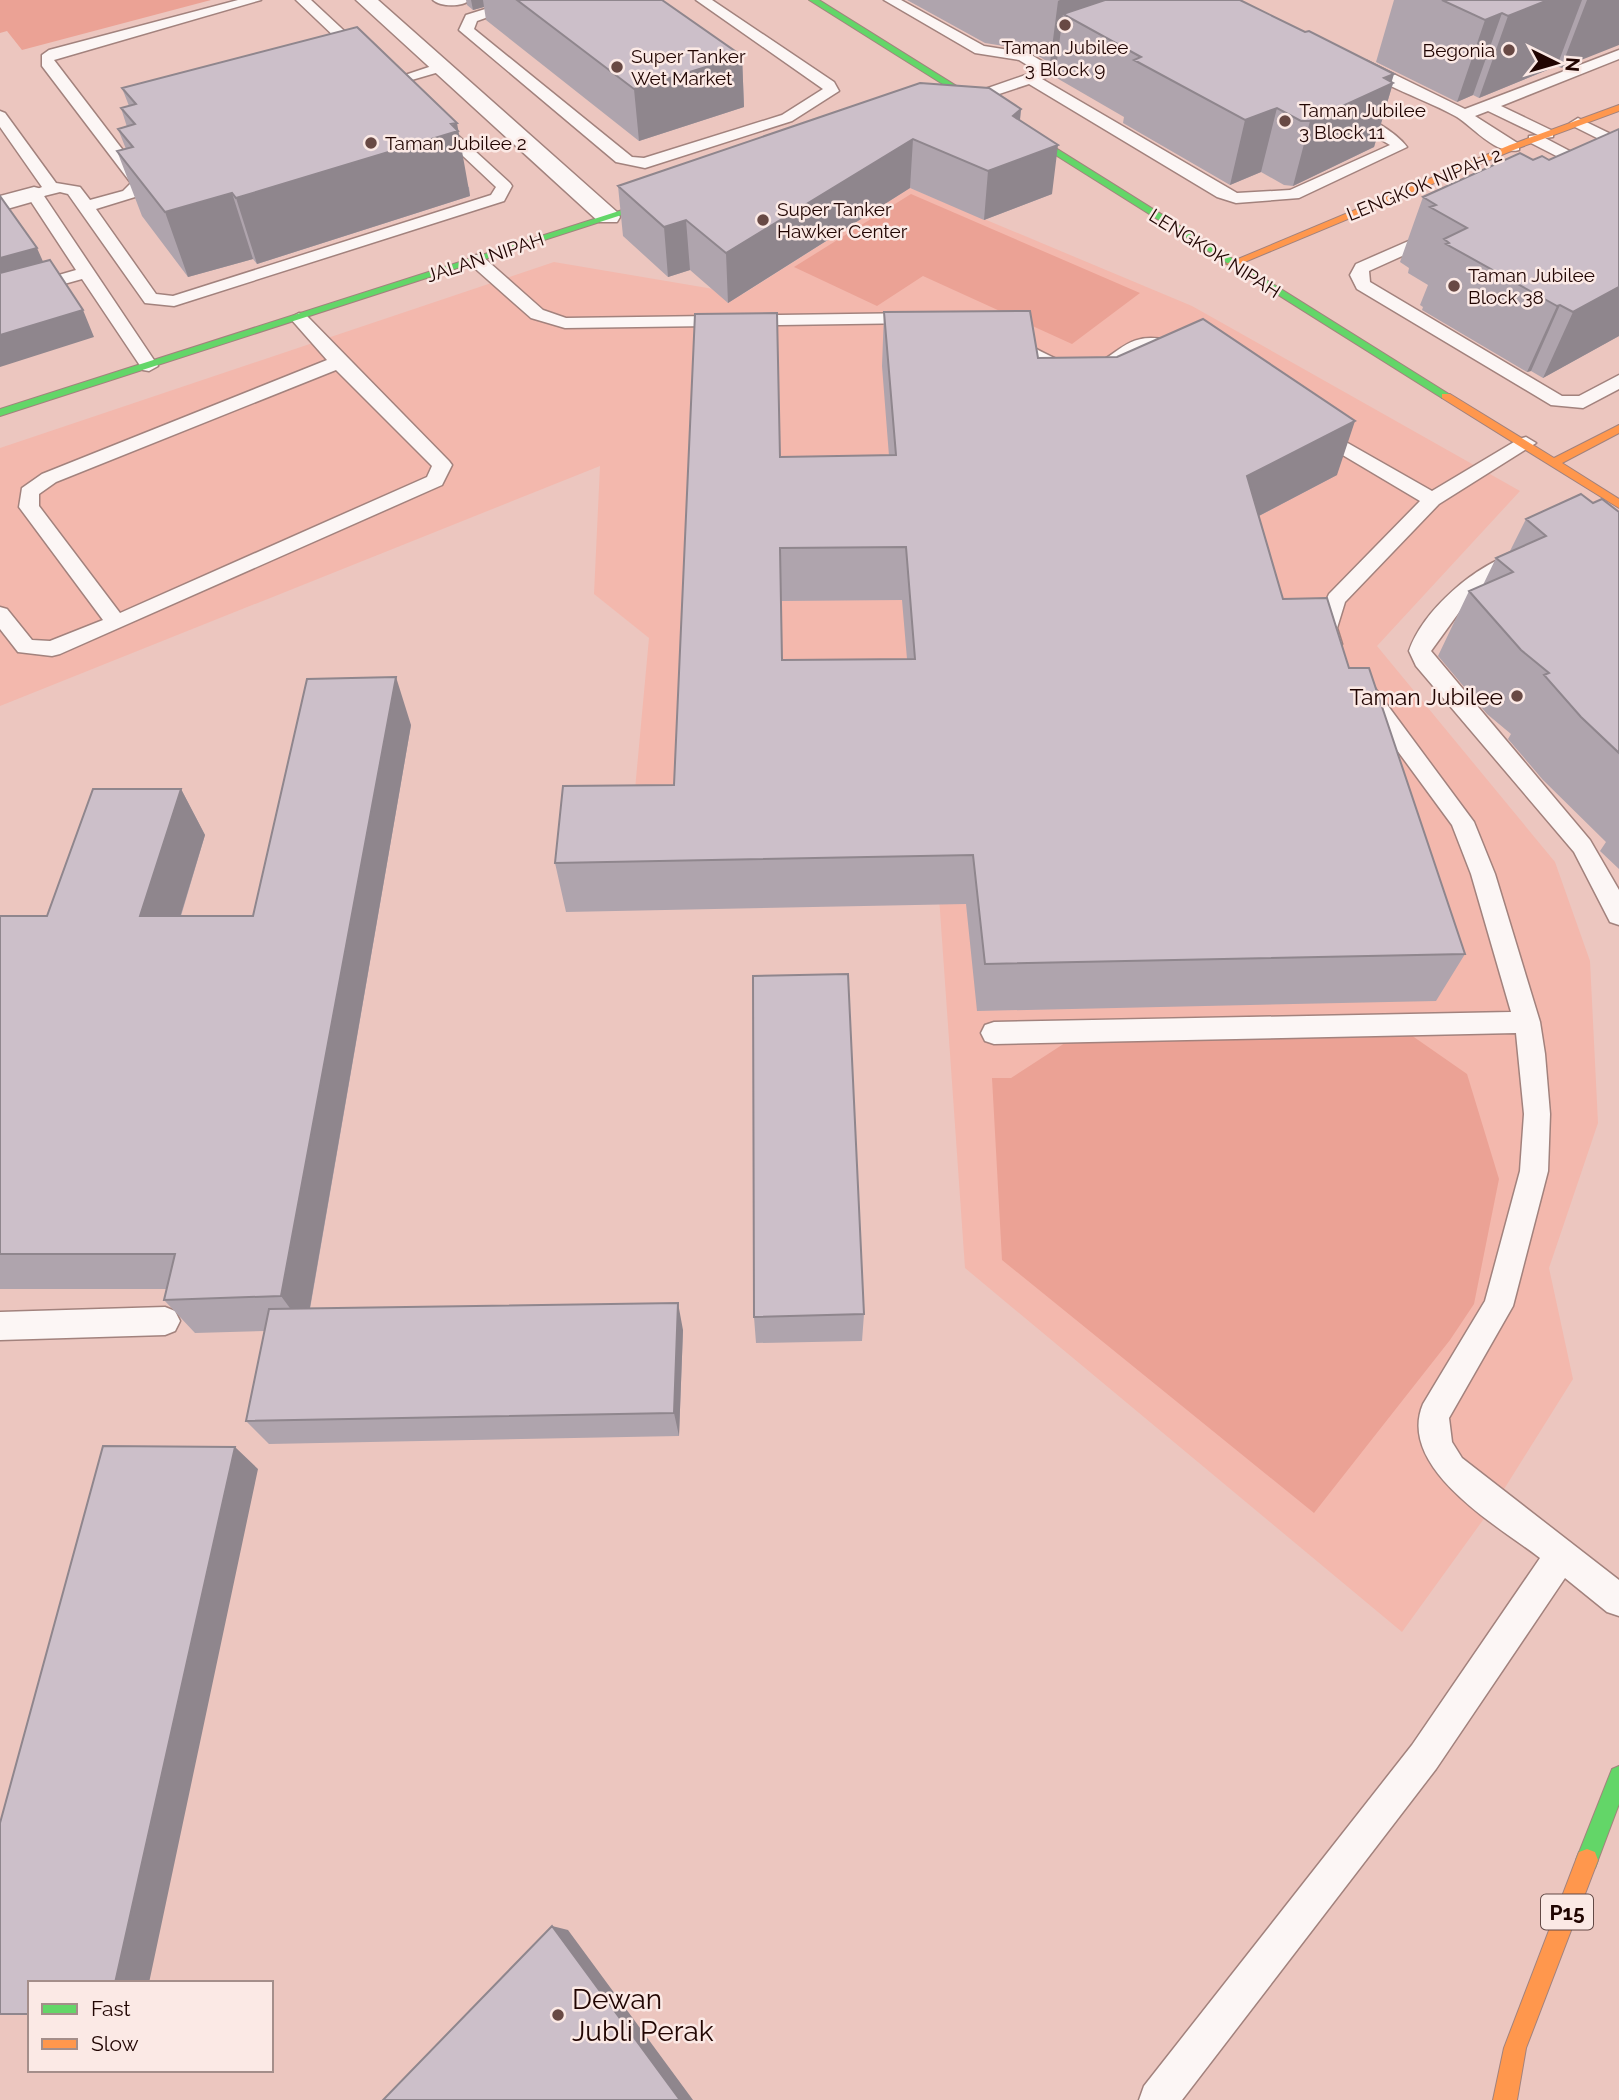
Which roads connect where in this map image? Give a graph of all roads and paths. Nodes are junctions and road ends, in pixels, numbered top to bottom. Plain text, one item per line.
1 (254, 0) edge
2 (303, 0) edge
3 (366, 0) edge
4 (440, 0) edge
5 (463, 0) edge
6 (529, 0) edge
7 (703, 0) edge
8 (813, 0) edge
9 (891, 0) edge
10 (1101, 53) edge
11 (1344, 54) edge
12 (1619, 54) edge
13 (441, 67) junction
14 (1049, 72) junction
15 (1031, 79) junction
16 (970, 99) junction
17 (1489, 106) junction
18 (943, 108) edge
19 (1334, 108) edge
20 (1619, 108) edge
21 (422, 110) edge
22 (1464, 115) junction
23 (1, 118) edge
24 (787, 118) junction
25 (1578, 123) junction
26 (805, 132) edge
27 (1541, 137) junction
28 (1619, 143) edge
29 (1513, 147) junction
30 (1586, 166) junction
31 (1561, 177) edge
32 (1619, 183) edge
33 (43, 191) junction
34 (684, 193) edge
35 (0, 204) edge
36 (85, 207) junction
37 (608, 217) junction
38 (1449, 228) edge
39 (476, 260) junction
40 (1231, 264) junction
41 (86, 272) junction
42 (0, 297) edge
43 (299, 318) junction
44 (937, 318) edge
45 (984, 332) edge
46 (339, 362) junction
47 (149, 366) junction
48 (1205, 366) edge
49 (1619, 381) edge
50 (0, 413) edge
51 (1301, 422) edge
52 (1619, 428) edge
53 (1526, 443) junction
54 (1555, 461) junction
55 (1432, 500) junction
56 (1619, 506) edge
57 (1596, 519) edge
58 (1536, 550) edge
59 (0, 614) edge
60 (116, 623) junction
61 (1619, 915) edge
62 (1527, 1022) junction
63 (994, 1033) dead end
64 (165, 1321) edge
65 (0, 1326) edge
66 (1561, 1555) junction
67 (1619, 1600) edge
68 (1615, 1799) edge
69 (1515, 2048) junction
70 (1494, 2079) dead end
71 (1158, 2100) edge
72 (1505, 2100) edge

1 - 36 lane
2 - 13 lane
3 - 13 street
4 - 5 lane
6 - 24 lane
7 - 24 lane
8 - 16 street, LENGKOK NIPAH
9 - 14 lane
10 - 14 lane
11 - 22 lane
12 - 17 lane
13 - 37 street
14 - 15 lane
15 - 16 lane
15 - 19 lane
16 - 18 street
16 - 40 street, LENGKOK NIPAH
17 - 22 lane
17 - 27 lane
20 - 25 street, LENGKOK NIPAH 2
21 - 36 lane
22 - 29 lane
23 - 33 lane
24 - 26 lane
25 - 27 street, LENGKOK NIPAH 2
25 - 28 lane
27 - 29 street, LENGKOK NIPAH 2
27 - 30 lane
29 - 40 street, LENGKOK NIPAH 2
30 - 31 lane
30 - 32 lane
33 - 35 street
33 - 36 lane
33 - 41 lane
34 - 37 street, JALAN NIPAH
37 - 39 street, JALAN NIPAH
38 - 49 lane
39 - 43 street, JALAN NIPAH
39 - 44 lane
40 - 53 street, LENGKOK NIPAH
41 - 42 lane
41 - 47 lane
43 - 46 lane
43 - 47 street, JALAN NIPAH
45 - 48 lane
46 - 60 lane
46 - 60 lane
47 - 50 street, JALAN NIPAH
51 - 55 lane
52 - 54 street
53 - 54 street, LENGKOK NIPAH
53 - 55 lane
54 - 56 street, LENGKOK NIPAH
55 - 62 lane
56 - 57 lane
58 - 61 lane
59 - 60 lane
62 - 63 lane
62 - 66 lane
64 - 65 lane
66 - 67 lane
66 - 71 lane
68 - 69 street, P15
69 - 70 street, P15
69 - 72 street, P15

